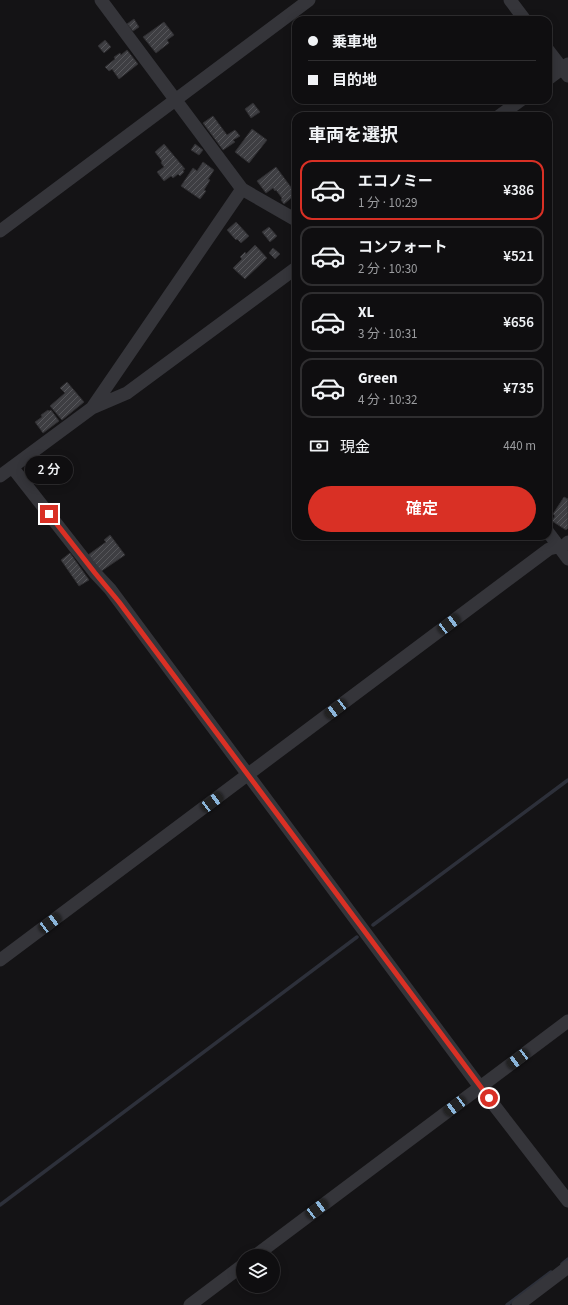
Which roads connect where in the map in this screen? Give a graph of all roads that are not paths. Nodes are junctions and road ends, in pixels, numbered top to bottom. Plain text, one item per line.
1 (101, 0) edge
2 (309, 0) edge
3 (510, 0) edge
4 (522, 16) edge
5 (552, 54) edge
6 (566, 70) edge
7 (552, 77) edge
8 (176, 99) junction
9 (516, 104) edge
10 (504, 112) edge
11 (242, 189) junction
12 (292, 218) edge
13 (0, 231) edge
14 (292, 271) edge
15 (92, 408) junction
16 (12, 467) junction
17 (0, 476) edge
18 (552, 535) edge
19 (563, 544) edge
20 (568, 559) edge
21 (249, 774) junction
22 (0, 960) edge
23 (568, 1021) edge
24 (480, 1087) junction
25 (568, 1201) edge
26 (264, 1249) edge
27 (568, 1267) edge
28 (236, 1270) edge
29 (190, 1305) edge
30 (518, 1305) edge

1 - 8 street
2 - 8 street
3 - 4 street
5 - 6 street
6 - 7 street
8 - 11 street
8 - 13 street
9 - 10 street
11 - 12 street
11 - 15 street
14 - 15 street
15 - 16 street
16 - 17 street
16 - 21 street
18 - 19 street
19 - 20 street
19 - 21 street
21 - 22 street
21 - 24 street
23 - 24 street
24 - 25 street
24 - 26 street
27 - 30 street
28 - 29 street

